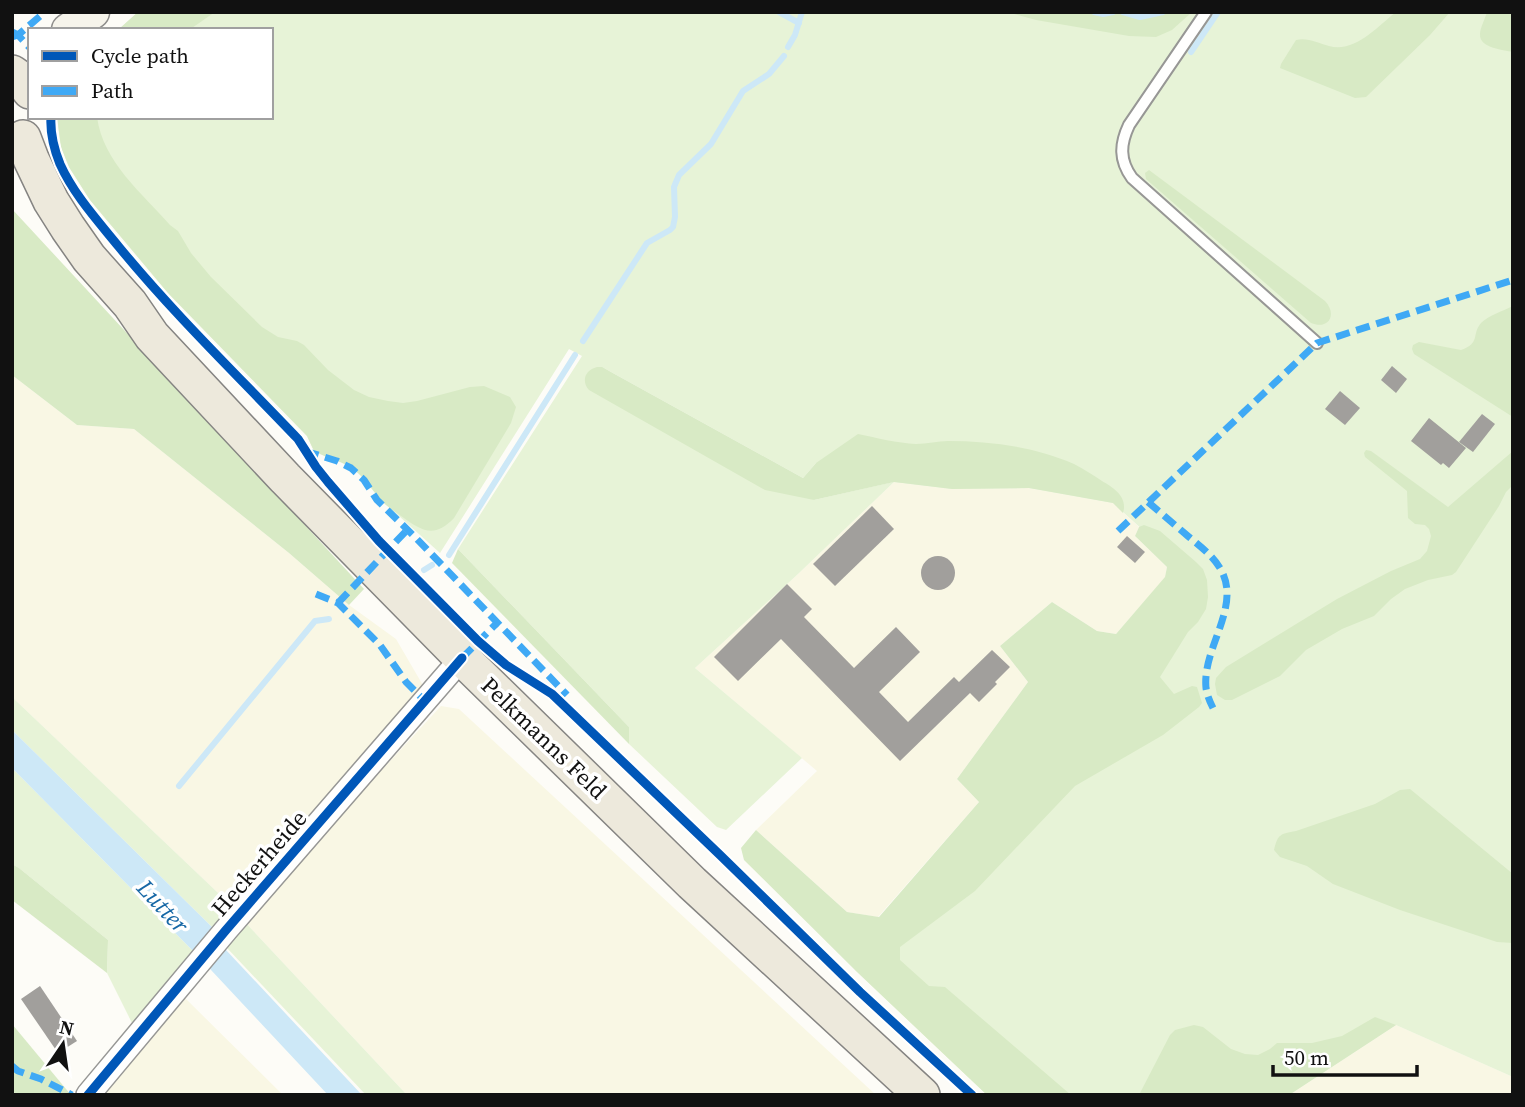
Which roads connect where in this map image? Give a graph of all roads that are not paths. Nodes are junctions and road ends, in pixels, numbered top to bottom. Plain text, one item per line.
1 (94, 12) edge
2 (1206, 12) edge
3 (71, 28) edge
4 (82, 28) edge
5 (28, 60) edge
6 (12, 72) edge
7 (28, 88) edge
8 (23, 134) edge
9 (12, 171) edge
10 (152, 336) junction
11 (1317, 343) dead end
12 (462, 658) junction
13 (88, 1095) edge
14 (922, 1095) edge

1 - 3 main road
1 - 4 main road
2 - 11 lane
5 - 6 main road
6 - 7 main road
8 - 10 main road, Pelkmanns Feld
9 - 10 main road, Pelkmanns Feld
10 - 12 main road, Pelkmanns Feld
12 - 13 street, Heckerheide
12 - 14 main road, Pelkmanns Feld

